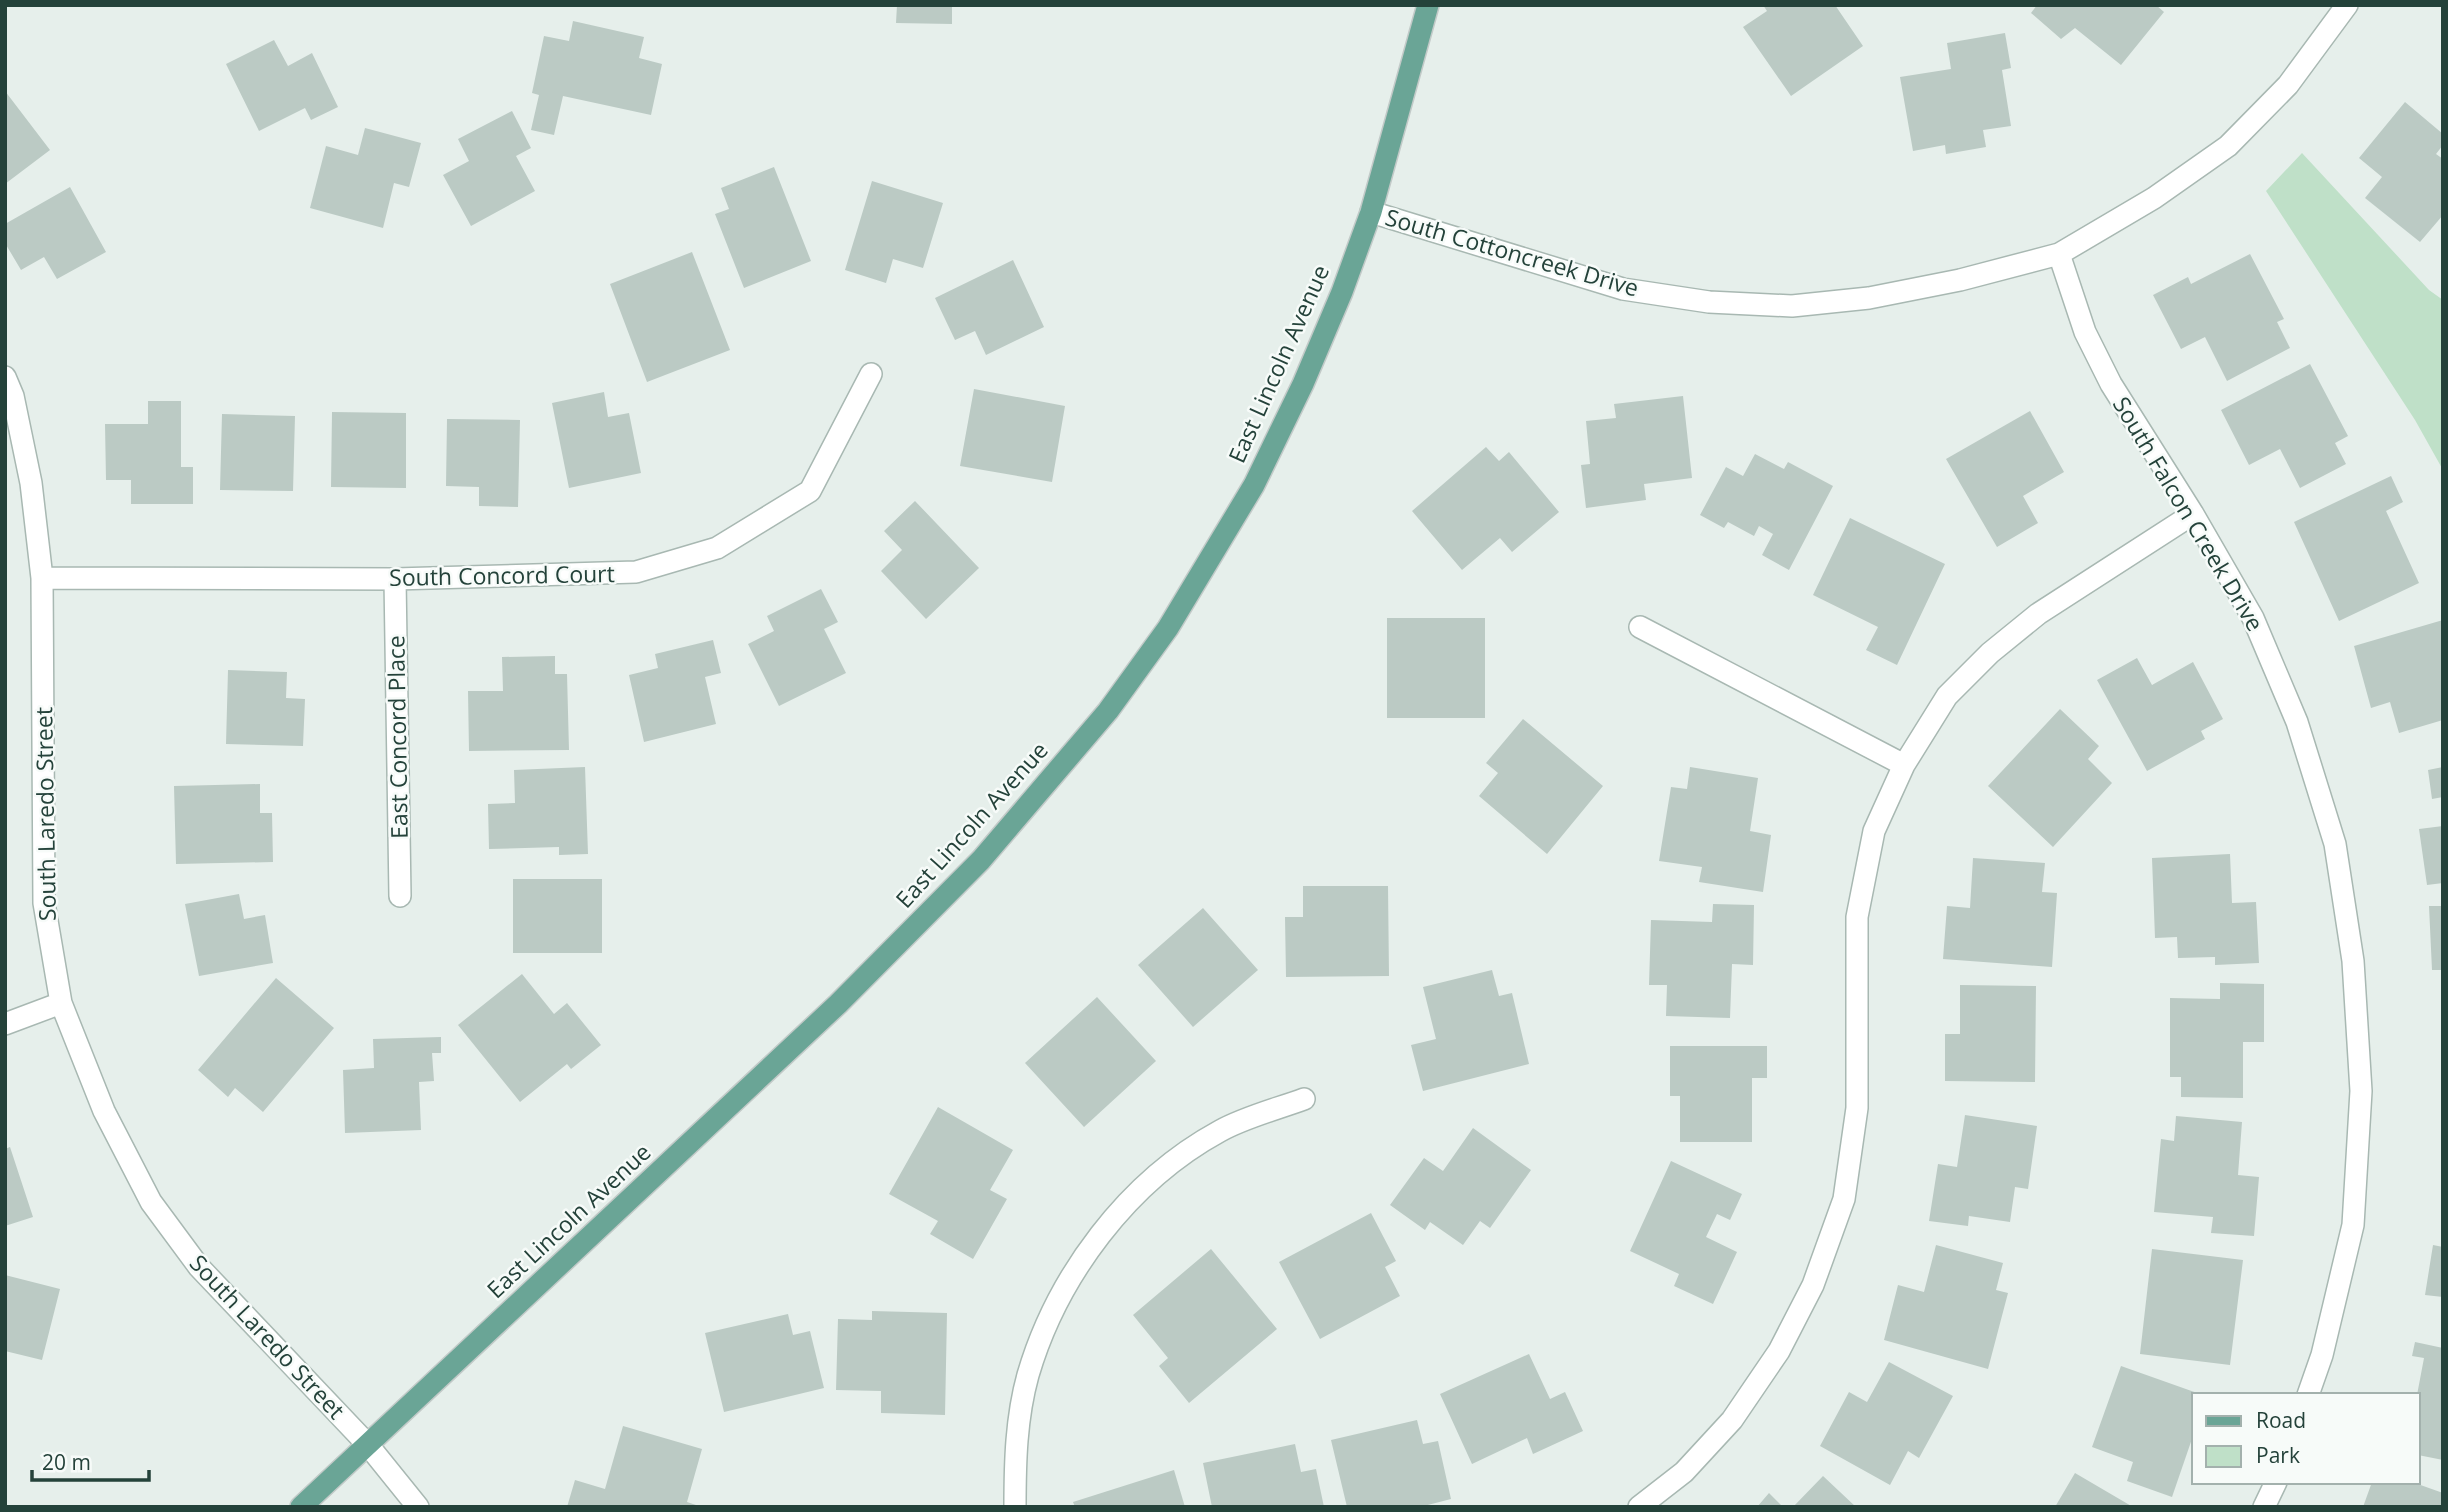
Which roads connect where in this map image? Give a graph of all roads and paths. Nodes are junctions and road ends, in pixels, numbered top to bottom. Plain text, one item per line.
1 (1428, 5) edge
2 (2347, 5) edge
3 (1371, 212) junction
4 (2059, 254) junction
5 (871, 374) dead end
6 (5, 377) edge
7 (2193, 514) junction
8 (42, 578) junction
9 (395, 579) junction
10 (1640, 627) dead end
11 (1904, 765) junction
12 (400, 896) dead end
13 (61, 1003) junction
14 (5, 1024) edge
15 (1304, 1099) dead end
16 (2309, 1393) edge
17 (368, 1445) junction
18 (2275, 1484) edge
19 (301, 1507) edge
20 (418, 1507) edge
21 (1015, 1507) edge
22 (1639, 1507) edge
23 (2264, 1507) edge

1 - 3 main road, East Lincoln Avenue
2 - 4 street, South Cottoncreek Drive
3 - 4 street, South Cottoncreek Drive
3 - 17 main road, East Lincoln Avenue
4 - 7 street, South Falcon Creek Drive
5 - 9 street, South Concord Court
6 - 8 street, South Laredo Street
7 - 11 street
7 - 16 street, South Falcon Creek Drive
8 - 9 street, South Concord Court
8 - 13 street, South Laredo Street
9 - 12 street, East Concord Place
10 - 11 street
11 - 22 street
13 - 14 street
13 - 17 street, South Laredo Street
15 - 21 street
17 - 19 main road, East Lincoln Avenue
17 - 20 street
18 - 23 street

